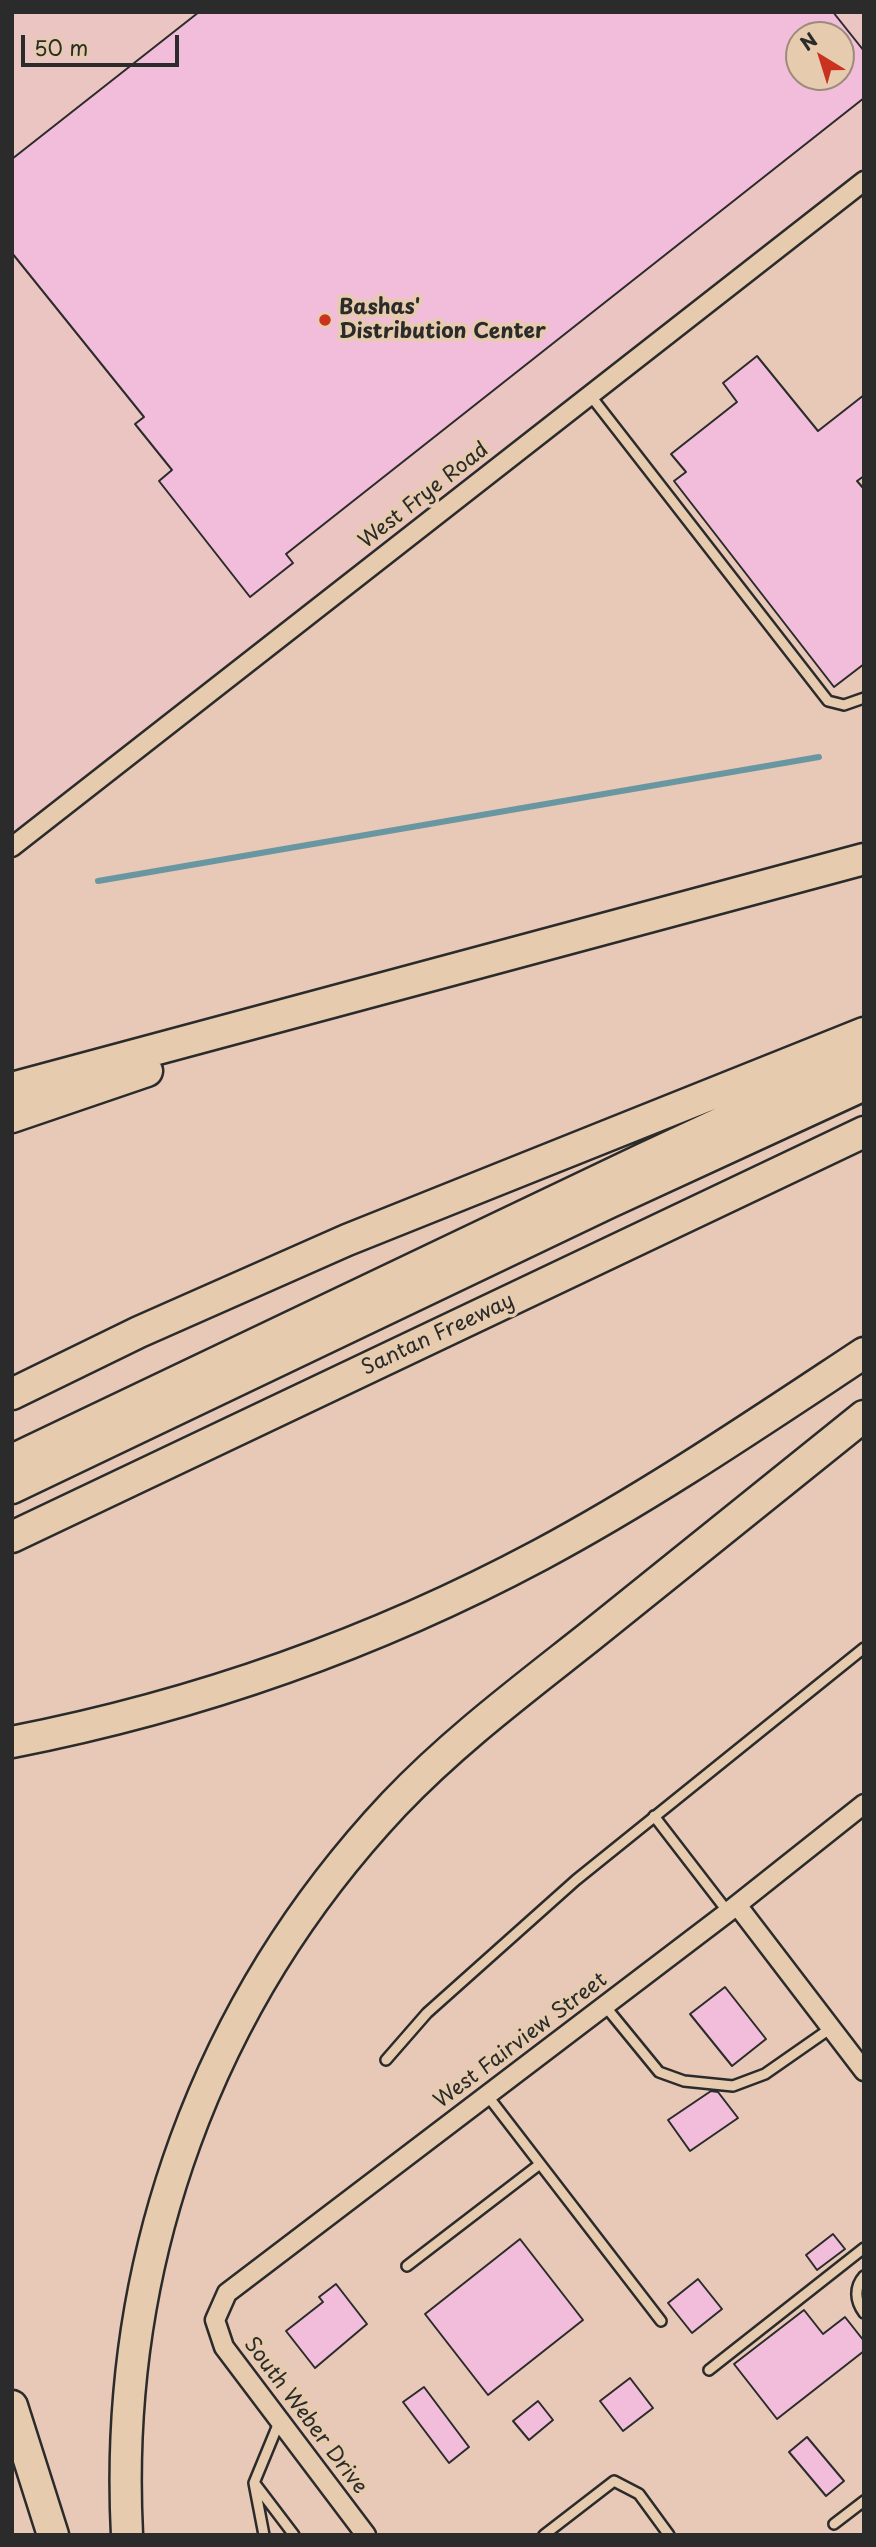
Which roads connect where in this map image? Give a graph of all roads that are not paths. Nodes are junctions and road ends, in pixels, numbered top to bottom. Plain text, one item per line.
1 (864, 181) edge
2 (590, 395) junction
3 (864, 698) edge
4 (12, 847) edge
5 (864, 859) edge
6 (288, 1015) junction
7 (864, 1033) edge
8 (864, 1056) edge
9 (864, 1085) edge
10 (12, 1088) edge
11 (12, 1117) edge
12 (864, 1132) edge
13 (864, 1353) edge
14 (12, 1394) edge
15 (864, 1416) edge
16 (12, 1460) edge
17 (12, 1488) edge
18 (12, 1538) edge
19 (864, 1648) edge
20 (12, 1742) edge
21 (864, 1804) edge
22 (654, 1816) junction
23 (732, 1909) junction
24 (605, 2006) junction
25 (831, 2028) junction
26 (386, 2060) dead end
27 (864, 2071) edge
28 (487, 2095) junction
29 (540, 2164) junction
30 (864, 2248) edge
31 (407, 2266) dead end
32 (864, 2276) edge
33 (864, 2313) edge
34 (215, 2320) joint
35 (661, 2321) dead end
36 (709, 2370) dead end
37 (12, 2406) edge
38 (280, 2420) junction
39 (254, 2483) junction
40 (864, 2501) edge
41 (834, 2524) dead end
42 (546, 2534) edge
43 (53, 2535) edge
44 (127, 2535) edge
45 (264, 2535) edge
46 (294, 2535) edge
47 (366, 2535) edge
48 (670, 2535) edge

1 - 2 street, West Frye Road
2 - 3 lane
2 - 4 street, West Frye Road
5 - 6 highway
6 - 10 highway
6 - 11 highway
7 - 14 highway
8 - 16 highway
9 - 17 highway
12 - 18 highway, Santan Freeway
13 - 20 highway
15 - 44 highway
19 - 22 lane
21 - 23 street, West Fairview Street
22 - 23 lane
22 - 26 lane
23 - 24 street, West Fairview Street
23 - 25 street
24 - 25 lane
24 - 28 street, West Fairview Street
25 - 27 street
28 - 29 lane
28 - 34 street, West Fairview Street
29 - 31 lane
29 - 35 lane
30 - 36 lane
32 - 33 lane
34 - 38 street, South Weber Drive
37 - 43 highway
38 - 39 lane
38 - 47 street, South Weber Drive
39 - 45 lane
39 - 46 lane
40 - 41 lane
42 - 48 lane

